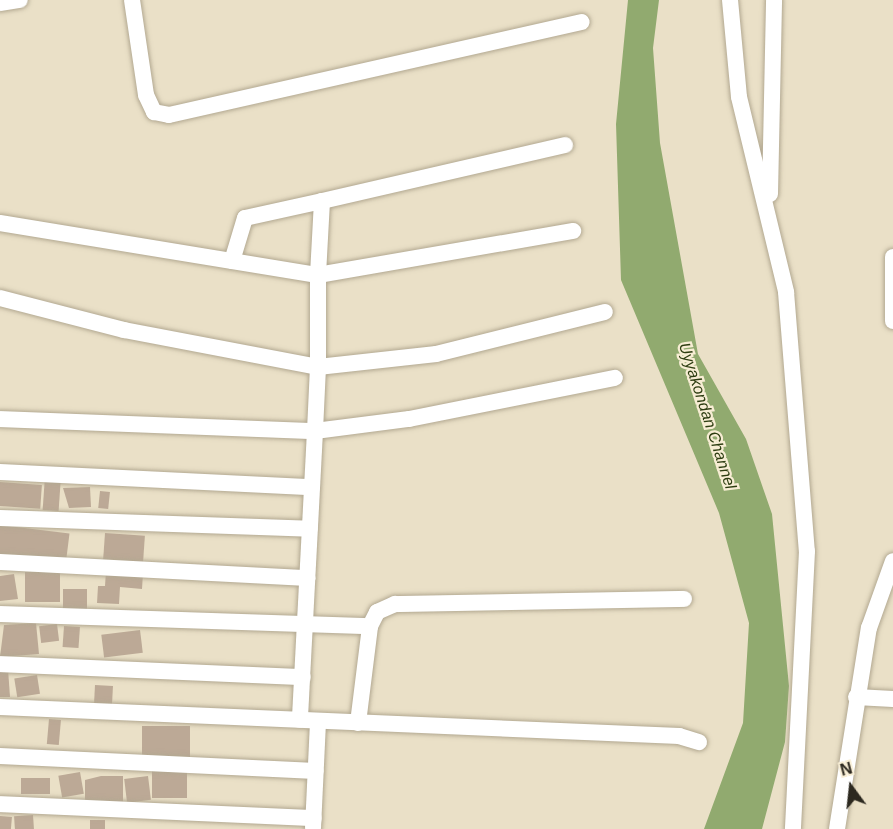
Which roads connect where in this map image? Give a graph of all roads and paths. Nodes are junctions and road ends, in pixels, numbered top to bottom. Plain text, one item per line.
1 (20, 0) edge
2 (132, 0) edge
3 (730, 0) edge
4 (774, 0) edge
5 (0, 3) edge
6 (582, 22) dead end
7 (565, 145) dead end
8 (322, 201) junction
9 (769, 216) junction
10 (0, 223) edge
11 (573, 231) dead end
12 (893, 256) edge
13 (231, 261) junction
14 (318, 275) junction
15 (0, 298) edge
16 (605, 312) dead end
17 (893, 321) edge
18 (318, 367) junction
19 (615, 378) dead end
20 (0, 419) edge
21 (315, 431) junction
22 (0, 472) edge
23 (312, 487) junction
24 (0, 518) edge
25 (310, 529) junction
26 (893, 561) edge
27 (0, 562) edge
28 (308, 578) junction
29 (684, 599) dead end
30 (0, 614) edge
31 (305, 625) junction
32 (370, 626) junction
33 (0, 664) edge
34 (303, 677) junction
35 (856, 697) junction
36 (893, 699) edge
37 (0, 707) edge
38 (300, 720) junction
39 (318, 721) junction
40 (358, 723) junction
41 (699, 742) dead end
42 (0, 756) edge
43 (316, 771) junction
44 (0, 804) edge
45 (313, 823) edge
46 (793, 829) edge
47 (837, 829) edge

1 - 5 street
2 - 6 street
3 - 9 street
4 - 9 street
7 - 8 street
8 - 13 street
8 - 14 street
9 - 46 street
10 - 13 street
11 - 14 street
12 - 17 street
13 - 14 street
14 - 18 street
15 - 18 street
16 - 18 street
18 - 21 street
19 - 21 street
20 - 21 street
21 - 23 street
22 - 23 street
23 - 25 street
24 - 25 street
25 - 28 street
26 - 35 street
27 - 28 street
28 - 31 street
29 - 32 street
30 - 31 street
31 - 32 street
31 - 34 street
32 - 40 street
33 - 34 street
34 - 38 street
35 - 36 street
35 - 47 street
37 - 38 street
38 - 39 street
39 - 40 street
39 - 43 street
40 - 41 street
42 - 43 street
43 - 45 street
44 - 45 street

